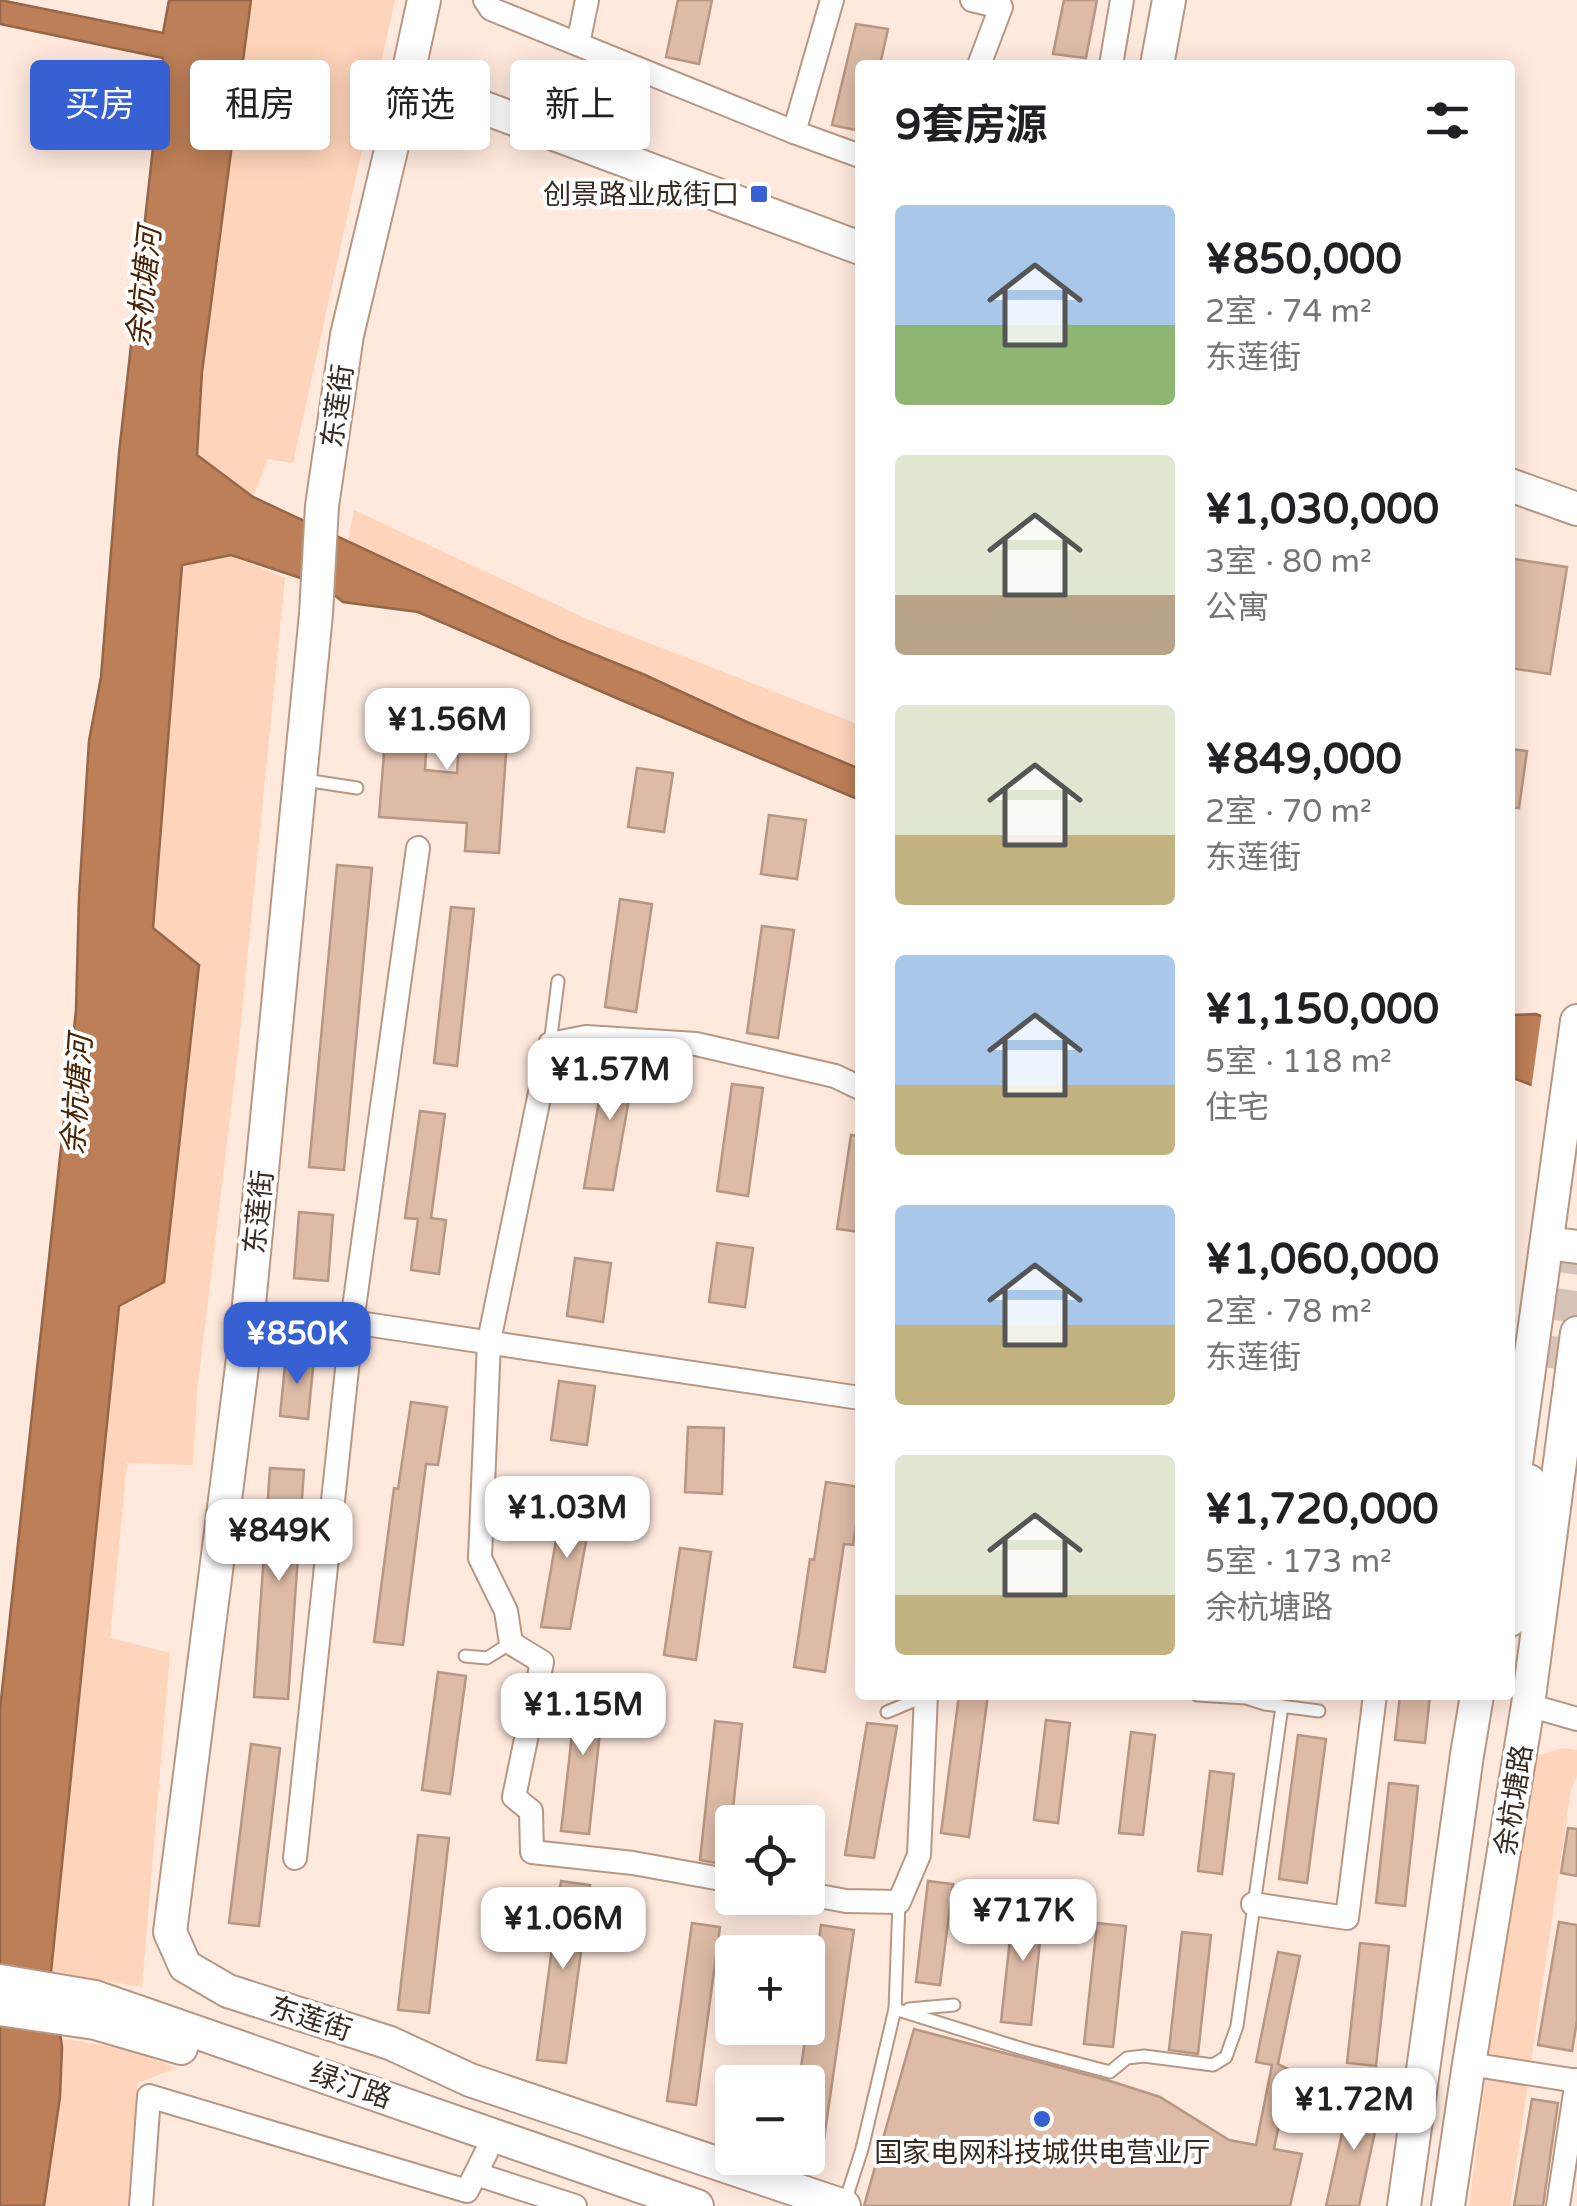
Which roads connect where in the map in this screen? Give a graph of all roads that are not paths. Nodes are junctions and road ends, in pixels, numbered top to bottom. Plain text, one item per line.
1 (424, 0) edge
2 (485, 0) edge
3 (587, 0) edge
4 (832, 0) edge
5 (972, 0) edge
6 (1122, 0) edge
7 (1169, 0) edge
8 (1001, 4) edge
9 (578, 44) junction
10 (411, 60) edge
11 (982, 60) edge
12 (1112, 60) edge
13 (1158, 60) edge
14 (490, 110) edge
15 (794, 132) junction
16 (390, 150) edge
17 (855, 154) edge
18 (855, 246) edge
19 (1515, 486) edge
20 (1577, 509) edge
21 (300, 779) junction
22 (357, 788) dead end
23 (418, 848) dead end
24 (558, 982) dead end
25 (1577, 1022) edge
26 (550, 1044) junction
27 (855, 1086) edge
28 (1564, 1208) edge
29 (1562, 1245) edge
30 (352, 1322) junction
31 (1577, 1333) edge
32 (246, 1334) junction
33 (489, 1342) junction
34 (855, 1397) edge
35 (1515, 1474) edge
36 (1515, 1589) edge
37 (511, 1643) junction
38 (465, 1656) dead end
39 (1515, 1689) edge
40 (1515, 1696) edge
41 (916, 1700) edge
42 (923, 1700) edge
43 (1252, 1700) edge
44 (1374, 1700) edge
45 (1477, 1700) edge
46 (1513, 1700) edge
47 (1515, 1700) edge
48 (1282, 1706) junction
49 (1319, 1711) dead end
50 (887, 1712) dead end
51 (1577, 1719) edge
52 (1467, 1755) junction
53 (1516, 1780) junction
54 (295, 1858) dead end
55 (715, 1878) edge
56 (825, 1897) edge
57 (900, 1902) junction
58 (1253, 1904) junction
59 (0, 1981) edge
60 (954, 2006) dead end
61 (895, 2009) junction
62 (0, 2010) edge
63 (95, 2010) junction
64 (1469, 2064) junction
65 (1577, 2081) edge
66 (482, 2162) junction
67 (141, 2206) edge
68 (576, 2206) edge
69 (650, 2206) edge
70 (697, 2206) edge
71 (844, 2206) edge
72 (1404, 2206) edge
73 (1448, 2206) edge
74 (1558, 2206) edge

1 - 10 street, 东莲街
2 - 9 street
3 - 9 street
4 - 15 street
5 - 8 street
6 - 12 street
7 - 13 street
8 - 11 street
9 - 15 street
14 - 18 street
15 - 17 street
16 - 21 street, 东莲街
19 - 20 street
21 - 22 lane
21 - 32 street, 东莲街
23 - 30 street
24 - 26 lane
25 - 28 street
26 - 27 street
26 - 33 street
28 - 29 street
29 - 35 street
30 - 32 street
30 - 33 street
30 - 54 street
31 - 39 street, 余杭塘路
32 - 71 street, 东莲街
33 - 34 street
33 - 37 street
36 - 40 street
37 - 38 lane
37 - 55 street
41 - 50 lane
42 - 57 street
43 - 48 lane
44 - 58 street
45 - 52 street, 余杭塘路
46 - 51 street
46 - 52 street
46 - 53 street, 余杭塘路
47 - 53 street
48 - 49 lane
48 - 58 lane
52 - 72 street, 余杭塘路
53 - 64 street, 余杭塘路
56 - 57 street
57 - 61 lane
58 - 61 lane
59 - 63 street, 绿汀路
60 - 61 lane
61 - 71 lane
62 - 63 street, 绿汀路
63 - 66 street, 绿汀路
63 - 70 street, 绿汀路
64 - 65 street
64 - 73 street, 余杭塘路
65 - 74 street
66 - 67 street
66 - 68 street
66 - 69 street, 绿汀路

